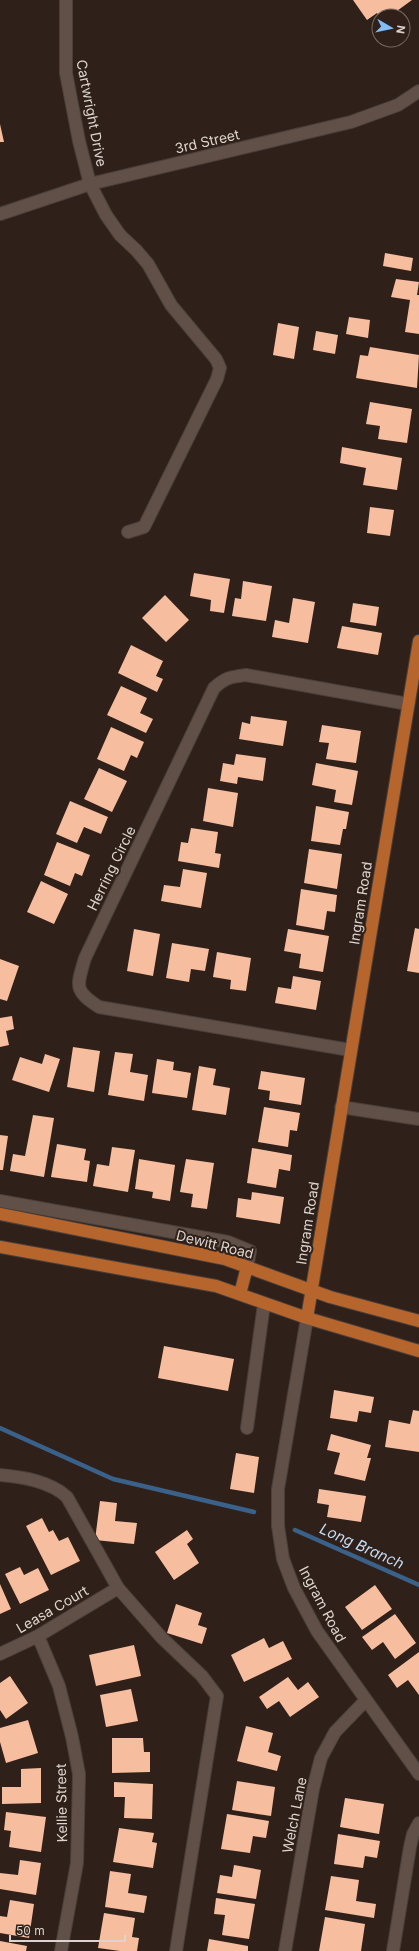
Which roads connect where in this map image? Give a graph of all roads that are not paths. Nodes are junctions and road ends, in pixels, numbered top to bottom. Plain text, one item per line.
1 (66, 0) edge
2 (419, 91) edge
3 (90, 184) junction
4 (0, 214) edge
5 (128, 532) dead end
6 (419, 641) edge
7 (408, 704) junction
8 (350, 1050) junction
9 (341, 1107) junction
10 (419, 1119) edge
11 (0, 1201) edge
12 (0, 1214) edge
13 (0, 1247) edge
14 (247, 1267) junction
15 (311, 1289) junction
16 (240, 1294) junction
17 (264, 1304) junction
18 (307, 1318) junction
19 (419, 1321) edge
20 (419, 1351) edge
21 (247, 1428) dead end
22 (0, 1475) edge
23 (118, 1588) junction
24 (38, 1636) junction
25 (0, 1654) edge
26 (366, 1700) junction
27 (419, 1774) edge
28 (419, 1823) edge
29 (61, 1951) edge
30 (176, 1951) edge
31 (285, 1951) edge
32 (393, 1951) edge

1 - 3 street, Cartwright Drive
2 - 3 street, 3rd Street
3 - 4 street, 3rd Street
3 - 5 street, Cartwright Drive
6 - 7 main road, Ingram Road
7 - 8 main road, Ingram Road
7 - 8 street, Herring Circle
8 - 9 main road, Ingram Road
9 - 10 street
9 - 15 main road, Ingram Road
11 - 14 street
12 - 14 main road, Dewitt Road
13 - 16 main road
14 - 15 main road, Dewitt Road
14 - 16 main road
15 - 18 main road, Ingram Road
15 - 19 main road, Dewitt Road
16 - 17 main road
17 - 18 main road
17 - 21 street
18 - 20 main road
18 - 26 street, Ingram Road
22 - 23 street
23 - 24 street, Leasa Court
23 - 30 street
24 - 25 street, Leasa Court
24 - 29 street, Kellie Street
26 - 27 street, Ingram Road
26 - 31 street, Welch Lane
28 - 32 street

